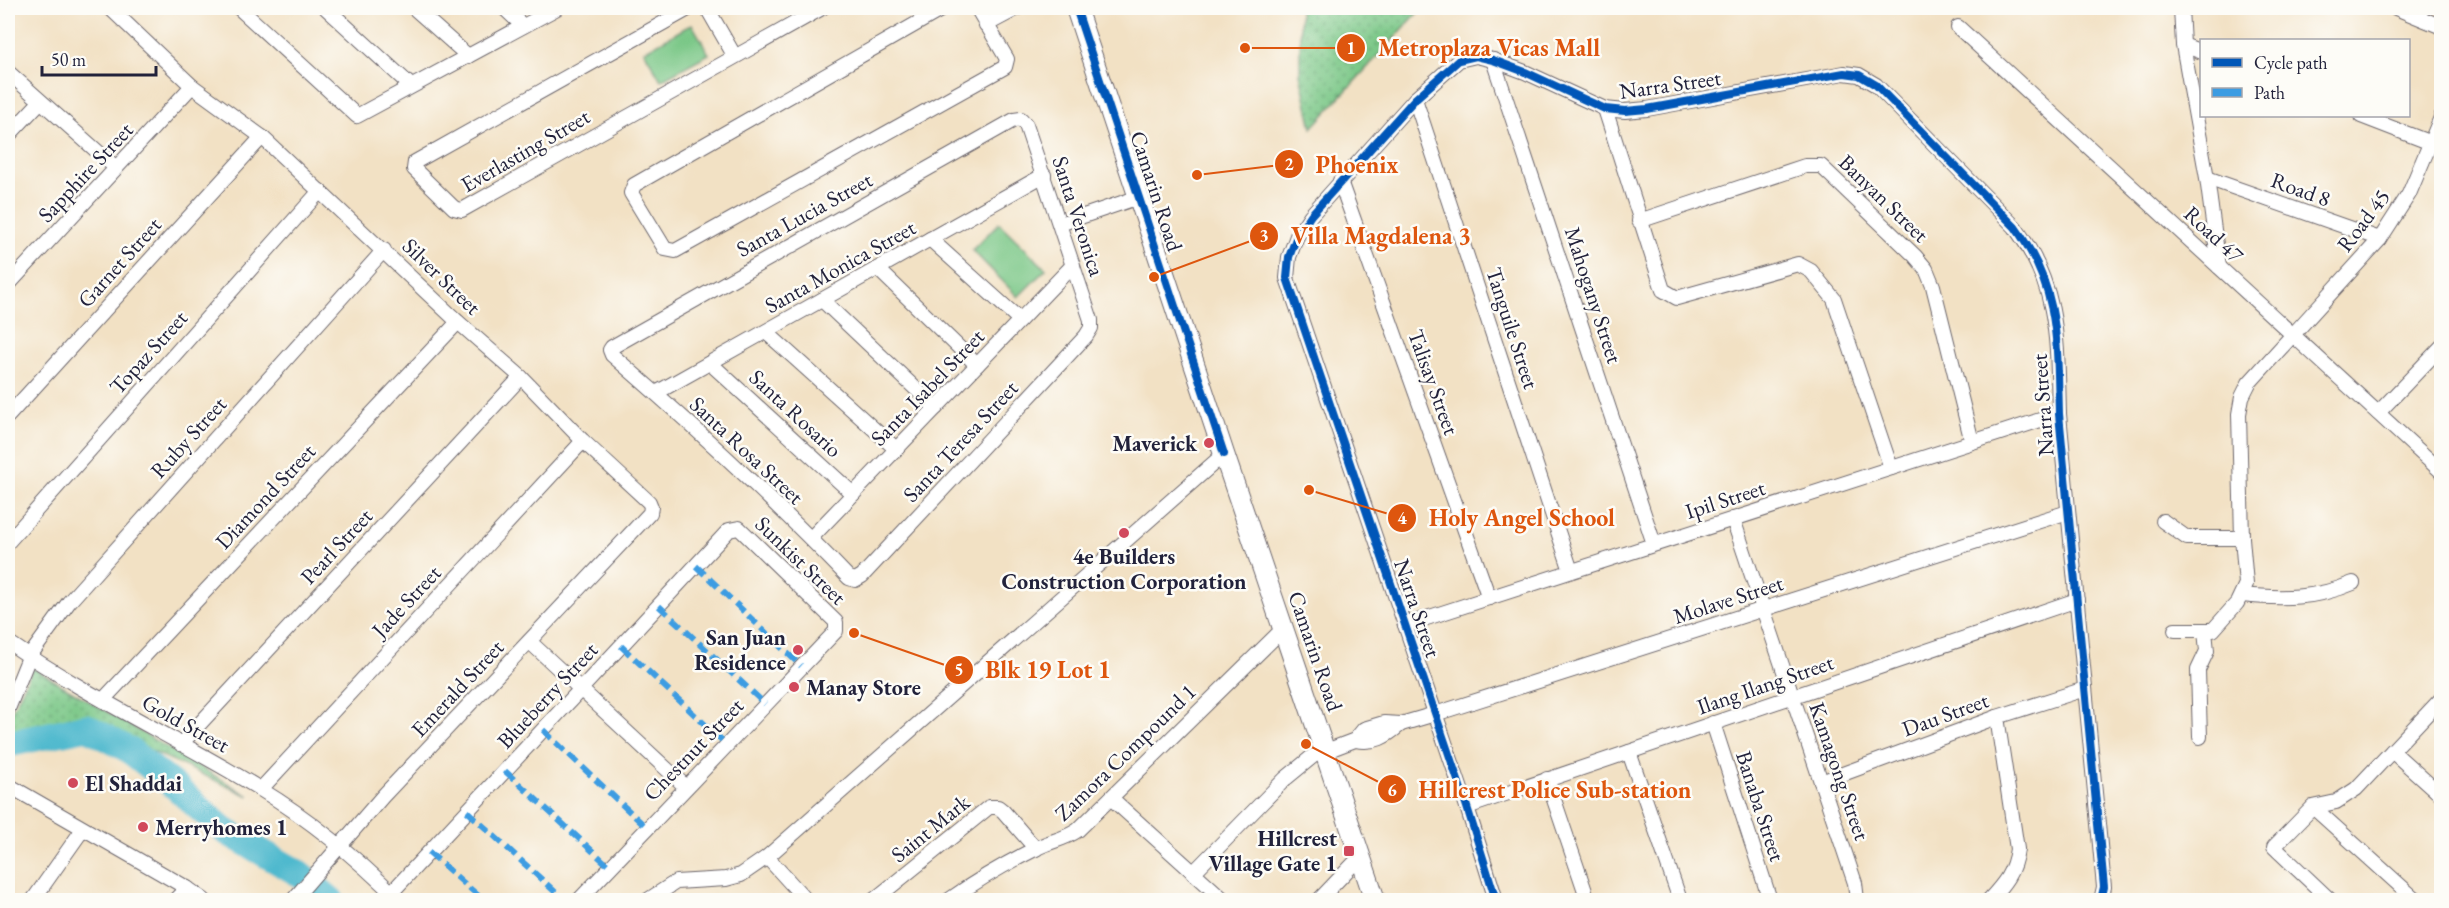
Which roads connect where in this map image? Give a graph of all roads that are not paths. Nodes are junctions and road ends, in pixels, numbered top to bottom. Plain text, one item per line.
1 (110, 8) edge
2 (239, 8) edge
3 (326, 8) edge
4 (414, 8) edge
5 (504, 8) edge
6 (557, 8) edge
7 (690, 8) edge
8 (707, 8) edge
9 (822, 8) edge
10 (944, 8) edge
11 (977, 8) edge
12 (1018, 8) edge
13 (1076, 8) edge
14 (2181, 8) edge
15 (2396, 8) edge
16 (986, 25) junction
17 (524, 26) junction
18 (1959, 27) dead end
19 (2442, 27) edge
20 (2183, 45) junction
21 (2200, 51) edge
22 (734, 55) junction
23 (468, 56) junction
24 (1493, 60) junction
25 (8, 72) edge
26 (192, 86) junction
27 (411, 86) junction
28 (1415, 99) junction
29 (40, 102) junction
30 (1605, 109) junction
31 (2442, 115) edge
32 (2364, 117) edge
33 (1021, 119) joint
34 (8, 136) edge
35 (262, 137) junction
36 (2431, 143) junction
37 (117, 168) junction
38 (1044, 175) junction
39 (2207, 178) junction
40 (1340, 181) junction
41 (320, 191) junction
42 (1139, 197) junction
43 (1639, 221) junction
44 (1060, 224) junction
45 (930, 239) junction
46 (2380, 239) junction
47 (384, 250) junction
48 (1074, 265) junction
49 (2219, 267) junction
50 (878, 269) junction
51 (8, 285) edge
52 (822, 300) junction
53 (1020, 320) junction
54 (458, 321) junction
55 (1091, 328) joint
56 (766, 332) junction
57 (2292, 334) junction
58 (2442, 346) edge
59 (610, 350) joint
60 (711, 363) junction
61 (977, 365) junction
62 (521, 377) junction
63 (656, 393) junction
64 (936, 408) junction
65 (2378, 413) junction
66 (2059, 414) junction
67 (8, 416) edge
68 (583, 441) junction
69 (1972, 442) junction
70 (896, 450) junction
71 (1224, 454) junction
72 (1891, 468) junction
73 (2442, 472) edge
74 (853, 494) junction
75 (651, 507) joint
76 (2068, 512) junction
77 (1733, 519) junction
78 (2163, 521) dead end
79 (734, 527) joint
80 (811, 538) junction
81 (2242, 538) junction
82 (8, 542) edge
83 (1654, 544) junction
84 (1571, 571) junction
85 (855, 580) joint
86 (2353, 583) dead end
87 (2242, 595) junction
88 (1489, 598) junction
89 (2077, 600) junction
90 (1762, 610) junction
91 (1405, 625) junction
92 (837, 627) joint
93 (1283, 629) junction
94 (2175, 630) dead end
95 (2205, 631) junction
96 (8, 642) edge
97 (530, 642) junction
98 (29, 657) junction
99 (581, 689) junction
100 (2085, 689) junction
101 (1792, 697) junction
102 (2442, 698) edge
103 (103, 700) junction
104 (8, 710) edge
105 (1435, 714) junction
106 (1997, 717) junction
107 (1713, 723) junction
108 (2200, 737) dead end
109 (181, 744) junction
110 (1324, 750) junction
111 (1629, 752) junction
112 (2392, 752) junction
113 (1547, 780) junction
114 (1821, 782) junction
115 (8, 785) edge
116 (686, 787) junction
117 (261, 789) junction
118 (2442, 796) edge
119 (1111, 798) junction
120 (1467, 807) junction
121 (2313, 807) junction
122 (83, 830) junction
123 (341, 846) junction
124 (1035, 849) junction
125 (767, 857) junction
126 (1360, 857) junction
127 (1193, 873) junction
128 (187, 888) junction
129 (395, 897) edge
130 (33, 900) edge
131 (175, 900) edge
132 (204, 900) edge
133 (293, 900) edge
134 (579, 900) edge
135 (648, 900) edge
136 (806, 900) edge
137 (874, 900) edge
138 (949, 900) edge
139 (1224, 900) edge
140 (1319, 900) edge
141 (1375, 900) edge
142 (1496, 900) edge
143 (1588, 900) edge
144 (1680, 900) edge
145 (1770, 900) edge
146 (1857, 900) edge
147 (1989, 900) edge
148 (2101, 900) edge
149 (2330, 900) edge
150 (2416, 900) edge

1 - 26 street, Silver Street
2 - 27 street
3 - 27 street
4 - 23 street
5 - 17 street
6 - 17 street
7 - 22 street, Everlasting Street
8 - 22 street
9 - 22 street, Everlasting Street
10 - 16 street
11 - 16 street
12 - 16 street
13 - 42 main road, Camarin Road
14 - 20 street
15 - 19 street
17 - 23 street
18 - 49 street, Road 47
20 - 21 street
20 - 39 street
23 - 27 street
24 - 28 street, Narra Street
24 - 30 street, Narra Street
24 - 83 street, Mahogany Street
25 - 29 street
26 - 35 street, Silver Street
26 - 37 street, Sapphire Street
28 - 40 street, Narra Street
28 - 84 street, Tanguile Street
29 - 34 street
29 - 37 street
30 - 43 street
30 - 66 street, Narra Street
31 - 36 street, Road 45
32 - 36 street
33 - 38 street, Santa Veronica
33 - 59 street, Santa Lucia Street
35 - 41 street, Silver Street
35 - 67 street, Garnet Street
36 - 46 street, Road 45
37 - 51 street, Sapphire Street
38 - 44 street, Santa Veronica
38 - 45 street, Santa Monica Street
39 - 46 street, Road 8
39 - 49 street
40 - 88 street, Talisay Street
40 - 91 street, Narra Street
41 - 47 street, Silver Street
41 - 82 street, Topaz Street
42 - 44 street
42 - 71 main road, Camarin Road
43 - 69 street, Banyan Street
43 - 72 street
44 - 48 street, Santa Veronica
45 - 50 street, Santa Monica Street
45 - 53 street
46 - 57 street, Road 45
47 - 54 street, Silver Street
47 - 98 street, Ruby Street
48 - 53 street, Santa Isabel Street
48 - 55 street, Santa Veronica
49 - 57 street, Road 47
50 - 52 street, Santa Monica Street
50 - 61 street
52 - 56 street, Santa Monica Street
52 - 64 street
53 - 61 street, Santa Isabel Street
54 - 62 street, Silver Street
54 - 103 street, Diamond Street
55 - 85 street, Santa Teresa Street
56 - 60 street, Santa Monica Street
56 - 70 street
57 - 65 street, Road 47
57 - 81 street, Road 45
58 - 65 street
59 - 63 street, Santa Rosa Street
60 - 63 street, Santa Monica Street
60 - 74 street, Santa Rosario
61 - 64 street, Santa Isabel Street
62 - 68 street, Silver Street
62 - 109 street, Pearl Street
63 - 80 street, Santa Rosa Street
64 - 70 street, Santa Isabel Street
65 - 73 street, Road 47
66 - 69 street, Ipil Street
66 - 76 street, Narra Street
68 - 75 street, Silver Street
68 - 117 street, Jade Street
69 - 72 street, Ipil Street
70 - 74 street, Santa Isabel Street
71 - 93 main road, Camarin Road
71 - 125 street
72 - 77 street, Ipil Street
74 - 80 street, Santa Isabel Street
75 - 97 street, Emerald Street
76 - 89 street, Narra Street
76 - 90 street, Molave Street
77 - 83 street, Ipil Street
77 - 90 street, Kamagong Street
78 - 81 street
79 - 92 street, Sunkist Street
79 - 99 street, Blueberry Street
80 - 85 street, Santa Rosa Street
81 - 87 street, Road 45
83 - 84 street, Ipil Street
84 - 88 street, Ipil Street
86 - 87 street
87 - 95 street
88 - 91 street, Ipil Street
89 - 100 street, Narra Street
89 - 101 street, Ilang Ilang Street
90 - 101 street, Kamagong Street
90 - 105 street, Molave Street
91 - 105 street, Narra Street
92 - 116 street, Chestnut Street
93 - 110 main road, Camarin Road
93 - 119 street, Zamora Compound 1
94 - 95 street
95 - 108 street
96 - 98 street, Gold Street
97 - 99 street
97 - 123 street, Emerald Street
98 - 103 street, Gold Street
98 - 104 street, Ruby Street
99 - 116 street
99 - 129 street, Blueberry Street
100 - 106 street, Dau Street
100 - 148 street, Narra Street
101 - 107 street, Ilang Ilang Street
101 - 114 street, Kamagong Street
102 - 112 street
103 - 109 street, Gold Street
105 - 110 street, Molave Street
105 - 120 street, Narra Street
106 - 114 street, Dau Street
106 - 147 street
107 - 111 street, Ilang Ilang Street
107 - 145 street, Banaba Street
109 - 117 street, Gold Street
110 - 126 main road, Camarin Road
110 - 127 street, Molave Street
111 - 113 street, Ilang Ilang Street
111 - 144 street
112 - 118 street
112 - 121 street
113 - 120 street, Ilang Ilang Street
113 - 143 street
114 - 146 street, Kamagong Street
115 - 122 street
116 - 134 street, Chestnut Street
117 - 123 street, Gold Street
119 - 124 street, Zamora Compound 1
119 - 127 street
120 - 142 street, Narra Street
121 - 149 street
121 - 150 street
122 - 128 street
122 - 130 street
123 - 129 street, Gold Street
123 - 133 street, Emerald Street
124 - 137 street, Saint Mark
124 - 138 street, Zamora Compound 1
125 - 135 street
125 - 136 street
126 - 140 street
126 - 141 main road, Camarin Road
127 - 139 street
128 - 131 street
128 - 132 street

